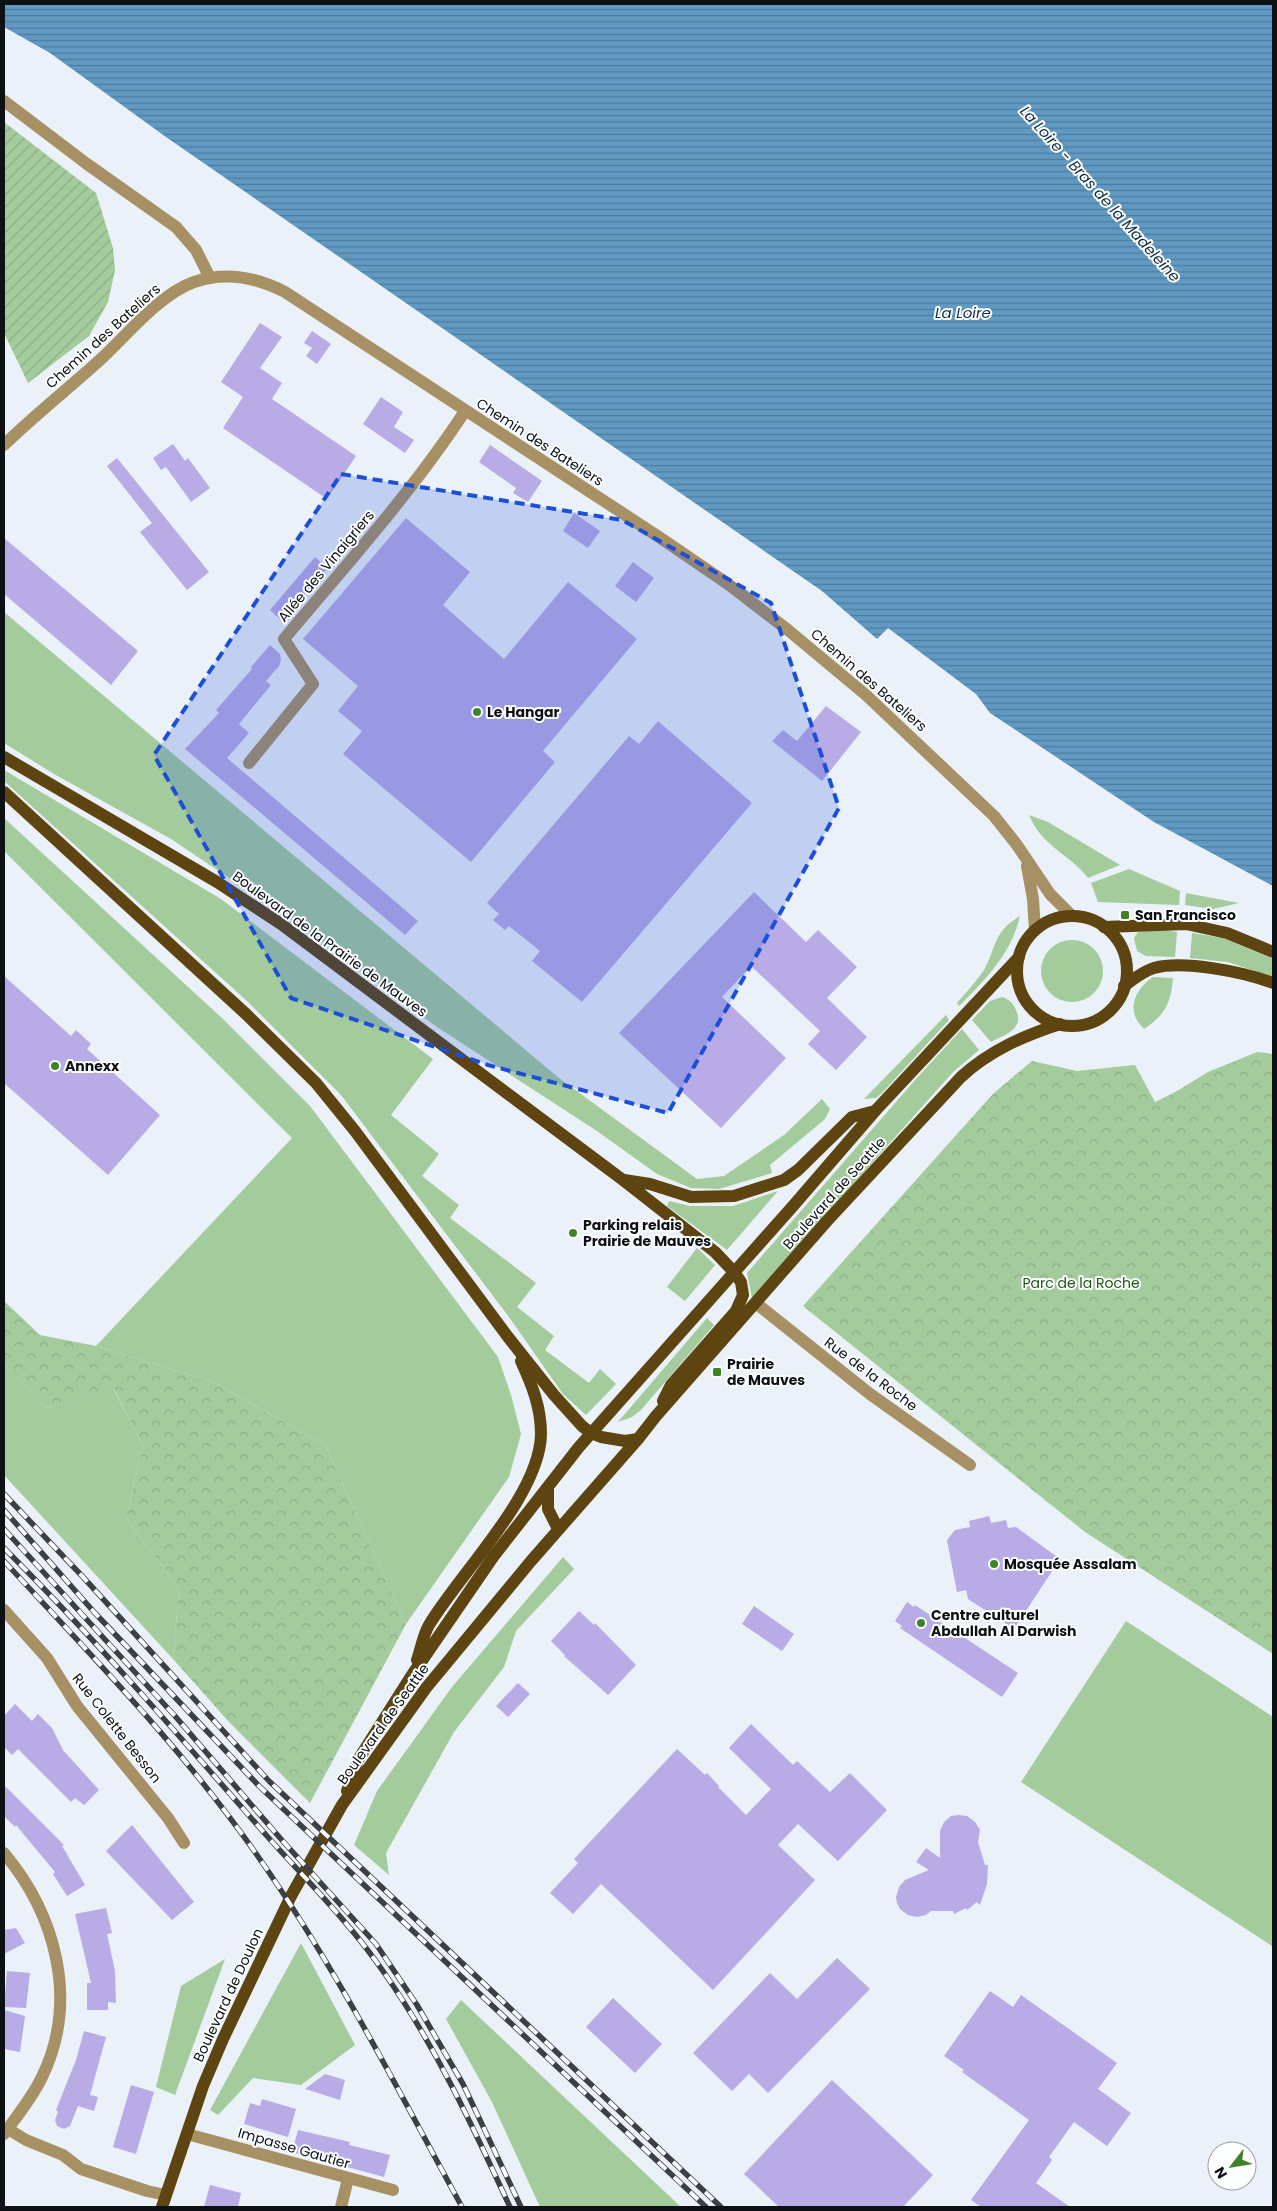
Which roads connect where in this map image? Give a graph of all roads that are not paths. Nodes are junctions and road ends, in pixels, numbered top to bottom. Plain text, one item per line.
1 (4, 101) edge
2 (210, 278) junction
3 (465, 411) junction
4 (4, 444) edge
5 (4, 756) edge
6 (249, 763) dead end
7 (4, 792) edge
8 (1026, 859) junction
9 (1072, 916) junction
10 (1104, 927) junction
11 (1035, 930) junction
12 (1273, 952) edge
13 (1019, 957) junction
14 (1273, 983) edge
15 (1124, 986) junction
16 (1060, 1024) junction
17 (876, 1110) junction
18 (623, 1180) junction
19 (734, 1272) junction
20 (756, 1304) junction
21 (508, 1337) junction
22 (656, 1416) junction
23 (591, 1434) junction
24 (638, 1439) junction
25 (970, 1465) dead end
26 (548, 1488) junction
27 (558, 1529) junction
28 (4, 1610) edge
29 (412, 1675) junction
30 (342, 1806) junction
31 (184, 1843) dead end
32 (4, 1853) edge
33 (6, 2132) edge
34 (187, 2134) junction
35 (348, 2179) junction
36 (393, 2190) dead end
37 (164, 2201) edge
38 (341, 2207) edge

1 - 2 street
2 - 3 street, Chemin des Bateliers
2 - 4 street, Chemin des Bateliers
3 - 6 street, Allée des Vinaigriers
3 - 8 street, Chemin des Bateliers
5 - 18 main road, Boulevard de la Prairie de Mauves
7 - 21 main road
8 - 9 street, Chemin des Bateliers
8 - 11 street, Chemin des Bateliers
9 - 10 main road
9 - 11 main road
10 - 12 main road
10 - 15 main road
11 - 13 main road
13 - 16 main road
13 - 17 main road, Boulevard de Seattle
14 - 15 main road
15 - 16 main road
16 - 20 main road, Boulevard de Seattle
17 - 18 main road, Boulevard de la Prairie de Mauves
17 - 19 main road, Boulevard de Seattle
18 - 19 main road, Boulevard de la Prairie de Mauves
19 - 22 main road, Boulevard de Seattle
19 - 23 main road, Boulevard de Seattle
20 - 22 main road, Boulevard de Seattle
20 - 25 street, Rue de la Roche
21 - 23 main road
21 - 29 main road
22 - 24 main road, Boulevard de Seattle
23 - 24 main road
23 - 26 main road, Boulevard de Seattle
24 - 27 main road, Boulevard de Seattle
26 - 27 main road
26 - 29 main road, Boulevard de Seattle
27 - 30 main road, Boulevard de Seattle
28 - 31 street, Rue Colette Besson
29 - 30 main road, Boulevard de Seattle
30 - 34 main road, Boulevard de Doulon
32 - 33 street
33 - 37 street
34 - 35 street, Impasse Gautier
34 - 37 main road, Boulevard de Doulon
35 - 36 street, Impasse Gautier
35 - 38 street

